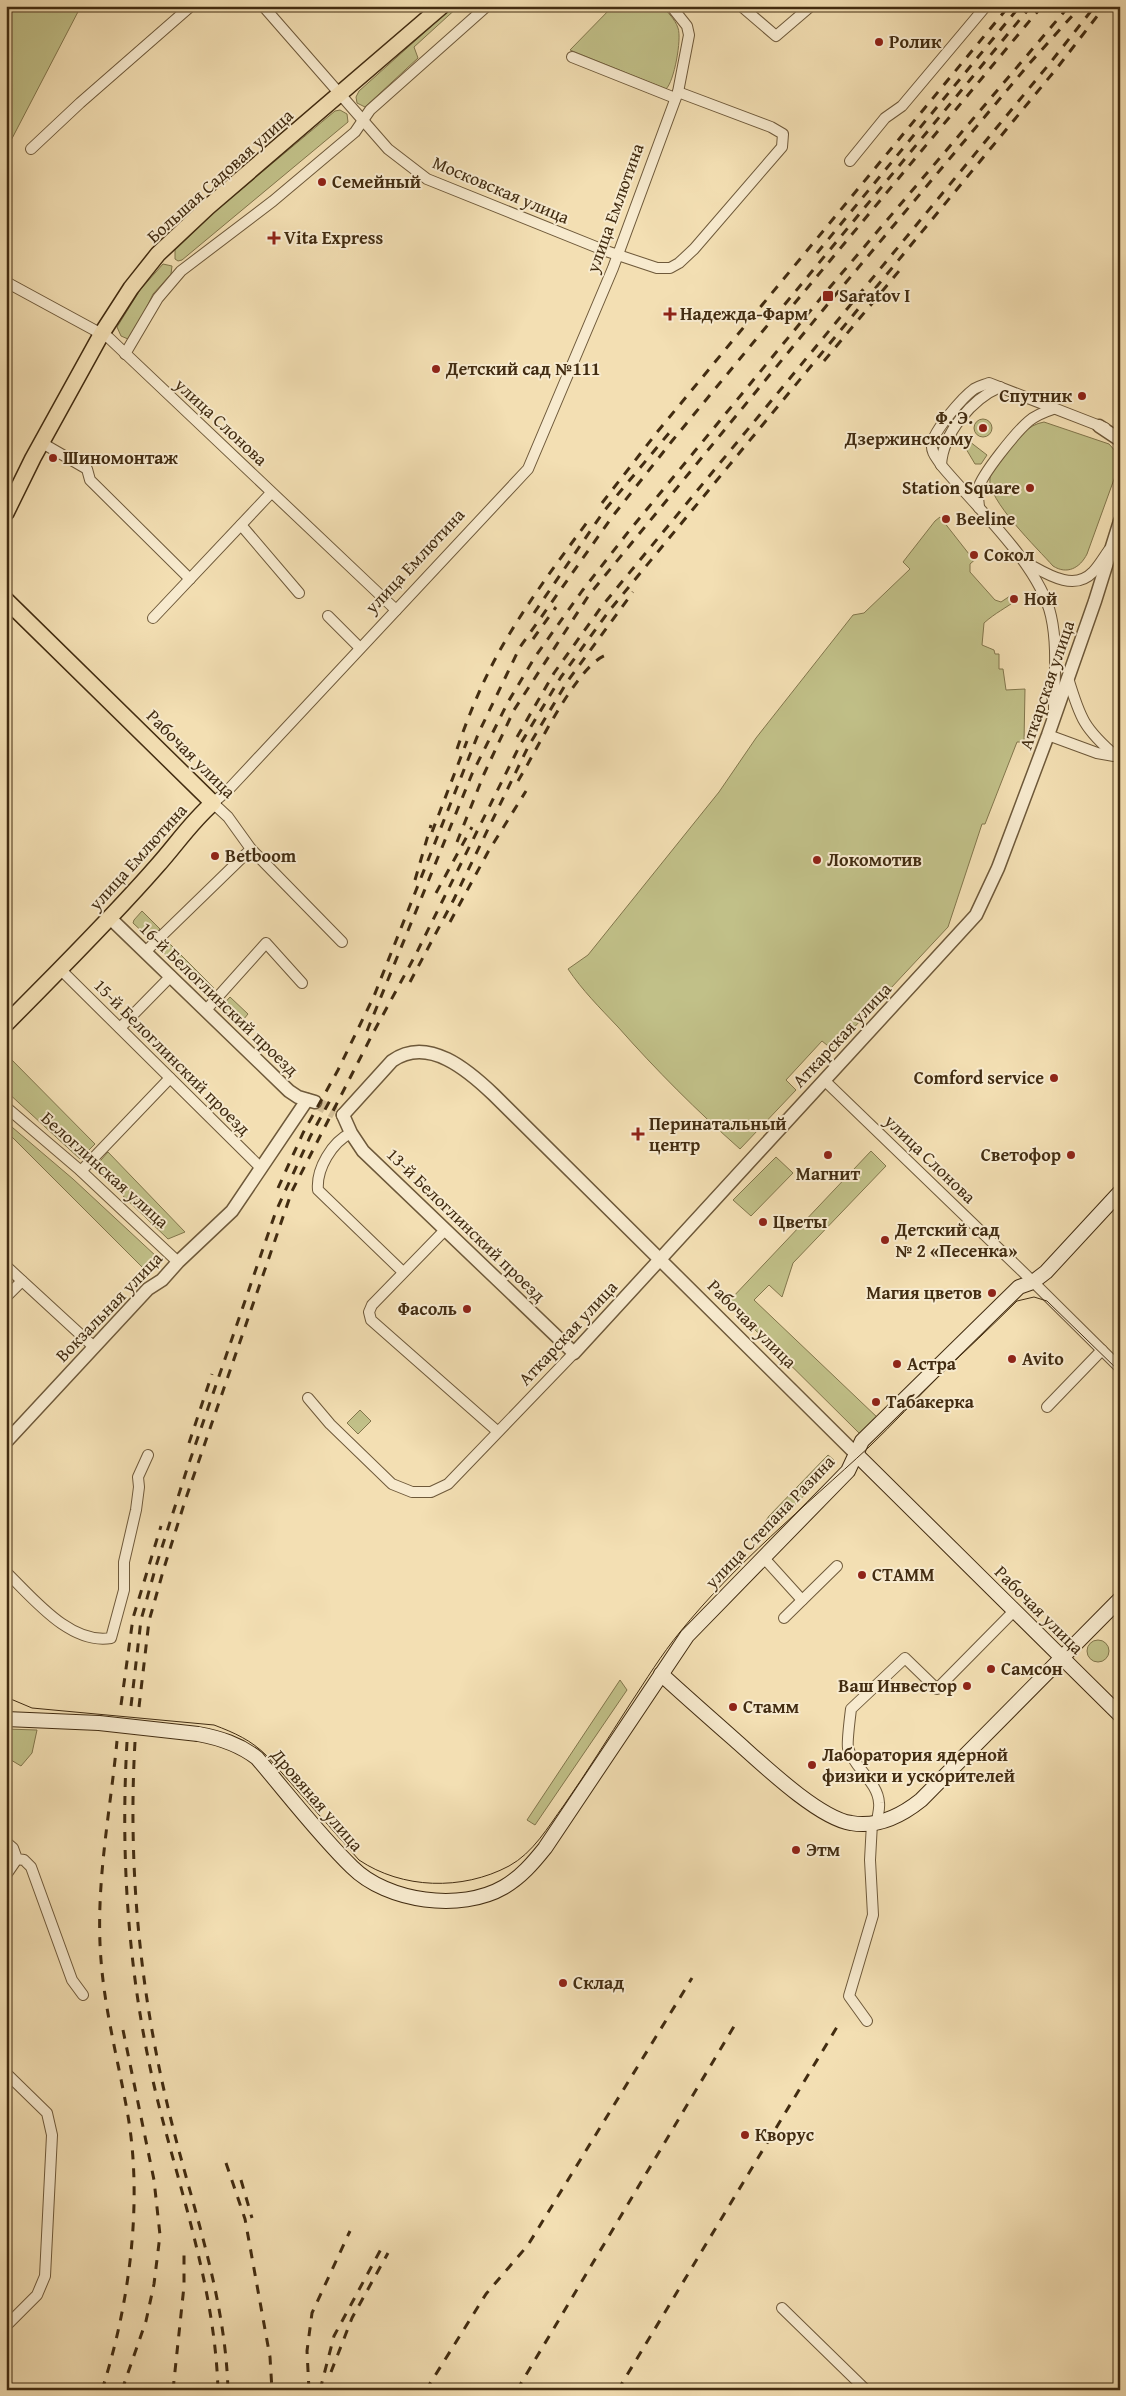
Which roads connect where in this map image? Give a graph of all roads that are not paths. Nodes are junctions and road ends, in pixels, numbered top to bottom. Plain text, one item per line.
1 (191, 6) edge
2 (263, 6) edge
3 (442, 6) edge
4 (487, 6) edge
5 (671, 6) edge
6 (741, 6) edge
7 (811, 6) edge
8 (986, 6) edge
9 (572, 57) dead end
10 (342, 94) junction
11 (676, 95) junction
12 (363, 121) junction
13 (32, 149) dead end
14 (850, 161) dead end
15 (617, 255) junction
16 (6, 282) edge
17 (102, 333) junction
18 (125, 354) junction
19 (1053, 409) junction
20 (1099, 426) junction
21 (1120, 433) edge
22 (1120, 440) edge
23 (42, 442) junction
24 (271, 493) junction
25 (979, 508) junction
26 (6, 513) edge
27 (1120, 520) edge
28 (241, 525) junction
29 (1109, 549) junction
30 (1025, 562) junction
31 (190, 579) junction
32 (299, 593) dead end
33 (6, 600) edge
34 (396, 610) junction
35 (328, 616) dead end
36 (153, 618) dead end
37 (360, 648) junction
38 (1068, 678) junction
39 (1054, 718) junction
40 (1048, 735) junction
41 (1118, 757) edge
42 (213, 803) junction
43 (251, 849) junction
44 (110, 918) junction
45 (342, 942) dead end
46 (145, 952) junction
47 (60, 969) junction
48 (171, 976) junction
49 (302, 983) dead end
50 (206, 1010) junction
51 (6, 1024) edge
52 (120, 1028) junction
53 (170, 1078) junction
54 (824, 1080) junction
55 (311, 1101) joint
56 (6, 1107) edge
57 (339, 1114) joint
58 (351, 1133) junction
59 (261, 1168) junction
60 (81, 1171) junction
61 (1120, 1192) edge
62 (445, 1230) junction
63 (660, 1260) junction
64 (178, 1262) junction
65 (6, 1266) edge
66 (404, 1272) junction
67 (22, 1281) junction
68 (1033, 1282) junction
69 (6, 1297) edge
70 (94, 1347) junction
71 (1102, 1350) junction
72 (574, 1353) junction
73 (1120, 1368) edge
74 (308, 1398) dead end
75 (1046, 1407) dead end
76 (497, 1431) junction
77 (6, 1442) edge
78 (855, 1453) junction
79 (148, 1455) dead end
80 (764, 1558) junction
81 (837, 1566) dead end
82 (6, 1572) edge
83 (1120, 1599) edge
84 (802, 1600) junction
85 (1014, 1611) junction
86 (784, 1618) dead end
87 (1060, 1658) junction
88 (661, 1674) junction
89 (1120, 1715) edge
90 (6, 1720) edge
91 (874, 1823) junction
92 (6, 1842) edge
93 (17, 1859) junction
94 (6, 1874) edge
95 (504, 1887) joint
96 (83, 1995) dead end
97 (867, 2021) dead end
98 (6, 2073) edge
99 (782, 2308) dead end
100 (6, 2326) edge
101 (866, 2390) edge

1 - 13 street
2 - 10 street, Московская улица
3 - 10 main road, Большая Садовая улица
4 - 12 street
5 - 11 street, улица Емлютина
6 - 7 street
8 - 14 street
9 - 11 street
10 - 12 street, Московская улица
10 - 17 main road, Большая Садовая улица
11 - 15 street, улица Емлютина
11 - 15 street, Московская улица
12 - 15 street, Московская улица
12 - 18 street
15 - 34 street, улица Емлютина
16 - 17 street, улица Слонова
17 - 18 street, улица Слонова
17 - 23 main road, Большая Садовая улица
18 - 24 street, улица Слонова
19 - 20 street
19 - 25 street
19 - 25 street
20 - 21 street
20 - 22 street
23 - 26 main road, Большая Садовая улица
23 - 31 street
24 - 28 street
24 - 34 street, улица Слонова
25 - 30 street
27 - 29 street, Аткарская улица
28 - 31 street
28 - 32 street
29 - 30 street
29 - 38 street, Аткарская улица
30 - 39 street
31 - 36 street
33 - 42 main road, Рабочая улица
34 - 37 street, улица Емлютина
35 - 37 street
37 - 42 street, улица Емлютина
38 - 39 street, Аткарская улица
38 - 41 street
39 - 40 street, Аткарская улица
40 - 41 street
40 - 54 street, Аткарская улица
42 - 43 street, Рабочая улица
42 - 44 main road, улица Емлютина
43 - 45 street, Рабочая улица
43 - 46 street
44 - 46 street, 16-й Белоглинский проезд
44 - 47 main road, улица Емлютина
46 - 48 street, 16-й Белоглинский проезд
47 - 51 main road, улица Емлютина
47 - 52 street, 15-й Белоглинский проезд
48 - 50 street, 16-й Белоглинский проезд
48 - 52 street
49 - 50 street
50 - 55 street, 16-й Белоглинский проезд
52 - 53 street, 15-й Белоглинский проезд
53 - 59 street, 15-й Белоглинский проезд
53 - 60 street
54 - 63 street, Аткарская улица
54 - 68 street, улица Слонова
55 - 59 street, Вокзальная улица
56 - 60 street, Белоглинская улица
57 - 58 street, 13-й Белоглинский проезд
57 - 63 street, Рабочая улица
58 - 62 street, 13-й Белоглинский проезд
58 - 66 street
59 - 64 street, Вокзальная улица
60 - 64 street, Белоглинская улица
61 - 68 main road, улица Степана Разина
62 - 66 street
62 - 72 street, 13-й Белоглинский проезд
63 - 72 street, Аткарская улица
63 - 78 street, Рабочая улица
64 - 70 street, Вокзальная улица
65 - 67 street
66 - 76 street
67 - 69 street
67 - 70 street
68 - 71 street, улица Слонова
68 - 78 main road, улица Степана Разина
70 - 77 street, Вокзальная улица
71 - 73 street, улица Слонова
71 - 75 street
72 - 76 street, Аткарская улица
74 - 76 street, Аткарская улица
78 - 80 main road, улица Степана Разина
78 - 85 main road, Рабочая улица
79 - 82 street
80 - 84 street
80 - 88 main road, улица Степана Разина
81 - 84 street
83 - 87 main road
84 - 86 street
85 - 87 main road, Рабочая улица
85 - 91 street
87 - 89 main road, Рабочая улица
87 - 91 main road
88 - 91 main road
88 - 95 main road, улица Степана Разина
90 - 95 main road, Дровяная улица, bridge
91 - 97 street
92 - 93 street
93 - 94 street
93 - 96 street
98 - 100 street
99 - 101 street

